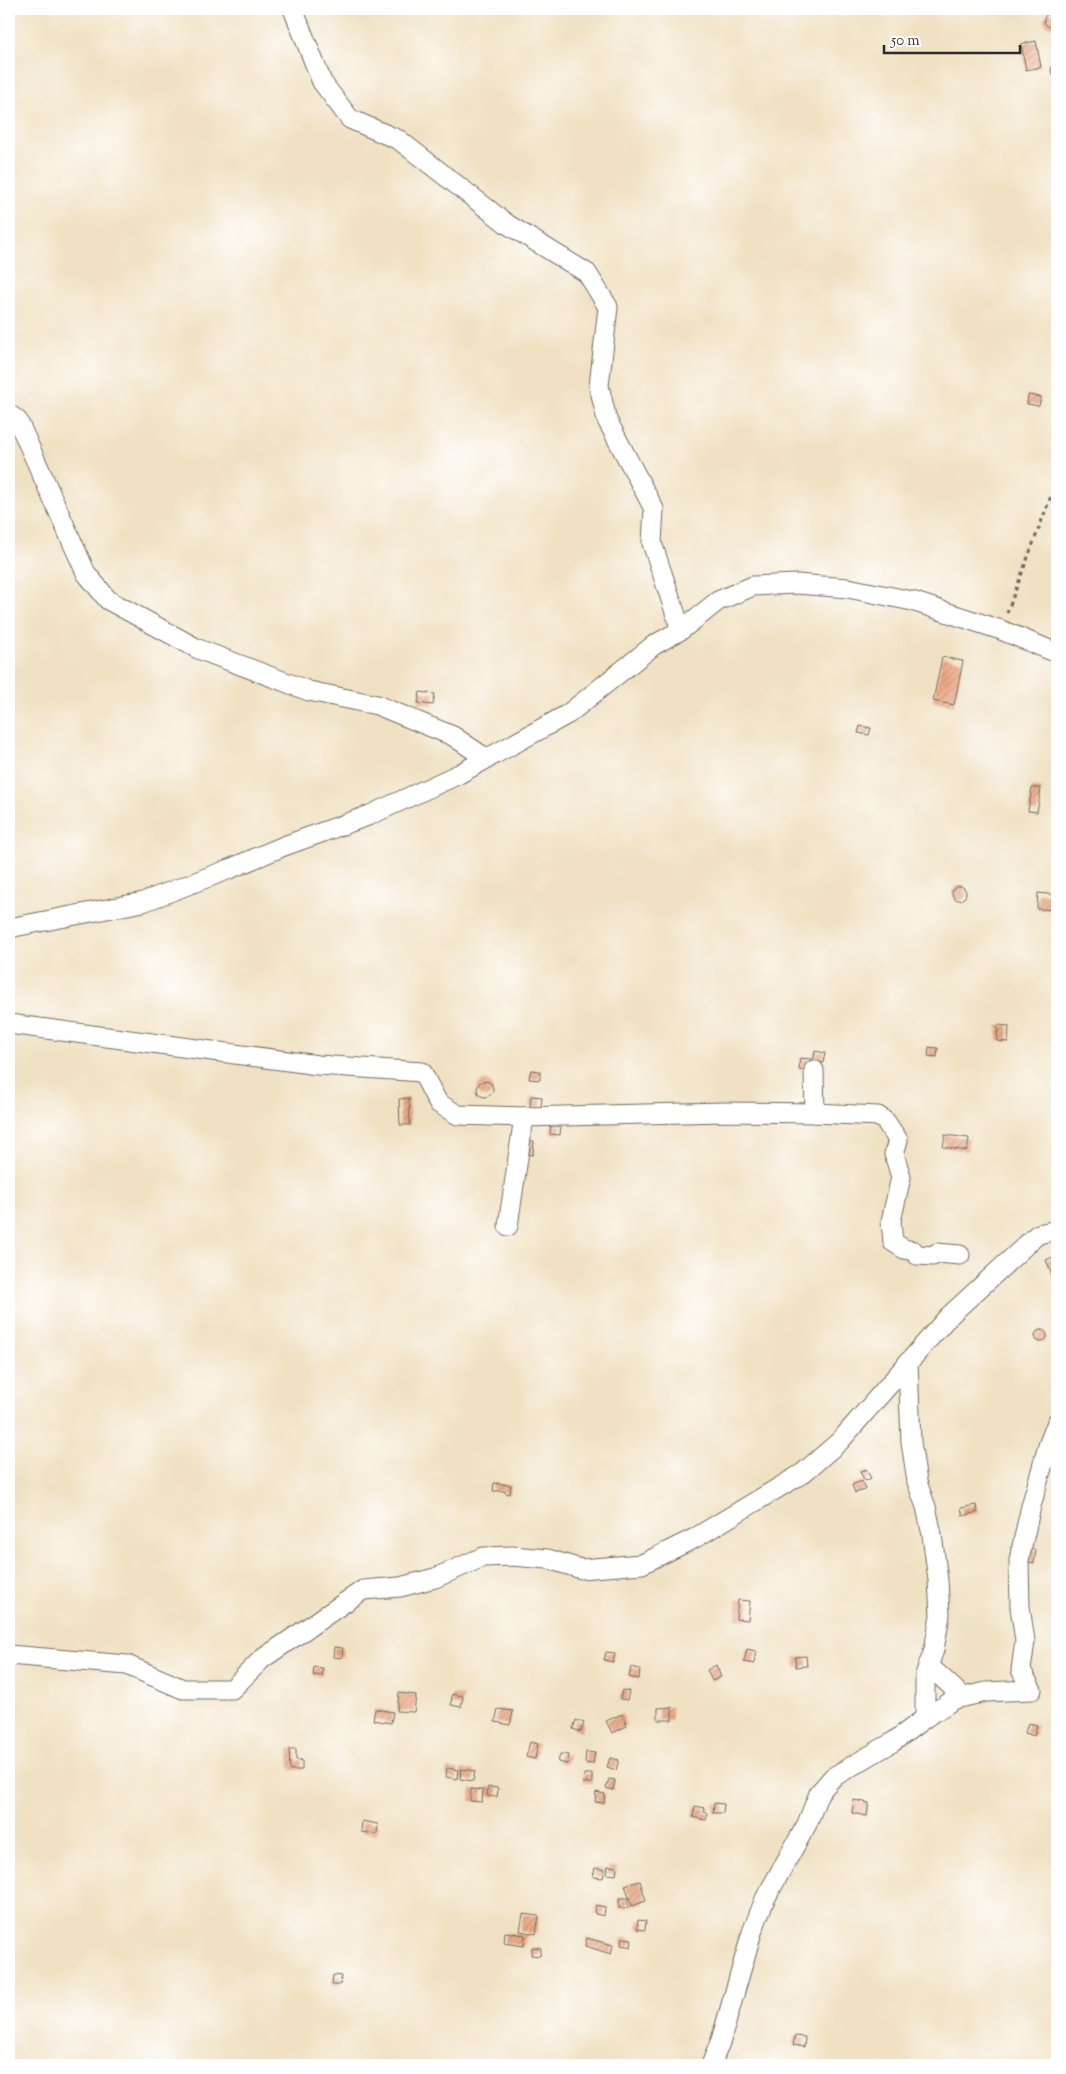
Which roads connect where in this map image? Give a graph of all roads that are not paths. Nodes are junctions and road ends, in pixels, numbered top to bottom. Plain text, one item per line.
1 (293, 9) edge
2 (9, 414) edge
3 (681, 630) junction
4 (1057, 653) edge
5 (487, 759) junction
6 (9, 928) edge
7 (9, 1024) edge
8 (814, 1070) dead end
9 (815, 1113) junction
10 (524, 1117) junction
11 (508, 1226) dead end
12 (1057, 1230) edge
13 (960, 1255) dead end
14 (908, 1362) junction
15 (1057, 1422) edge
16 (9, 1655) edge
17 (928, 1665) junction
18 (963, 1698) junction
19 (924, 1718) junction
20 (711, 2065) edge

1 - 3 street
2 - 5 street
3 - 4 street
3 - 5 street
5 - 6 street
7 - 10 street
8 - 9 street
9 - 10 street
9 - 13 street
10 - 11 street
12 - 14 street
14 - 16 street
14 - 17 street
15 - 18 street
17 - 18 street
17 - 19 street
18 - 19 street
19 - 20 street

